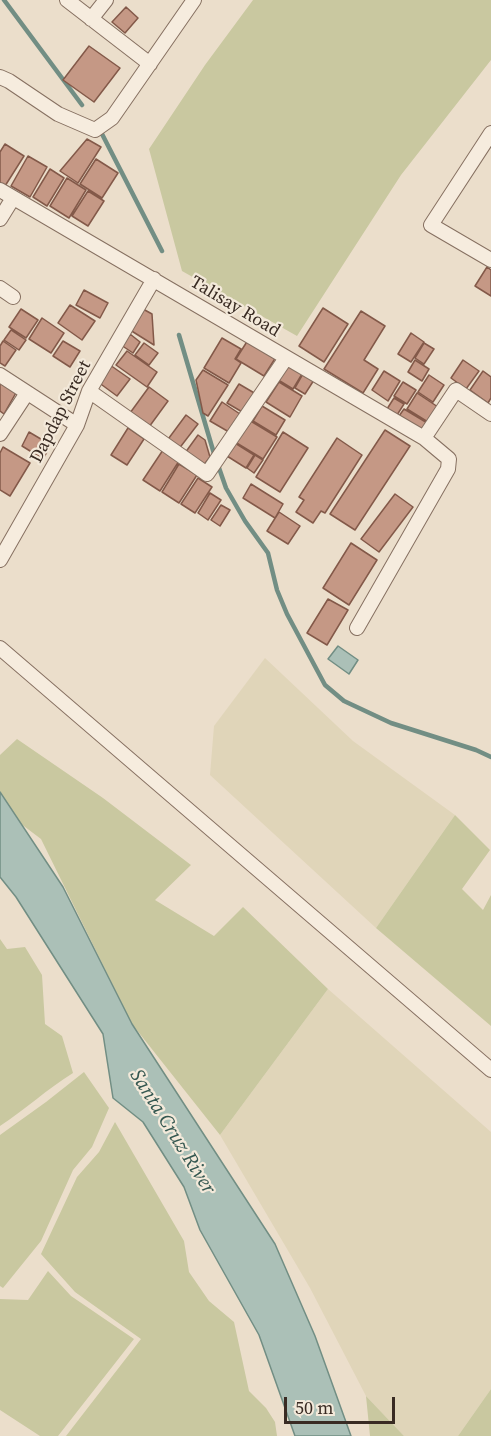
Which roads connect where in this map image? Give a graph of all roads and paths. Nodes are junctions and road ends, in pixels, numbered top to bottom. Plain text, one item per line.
1 (67, 0) edge
2 (106, 0) edge
3 (187, 2) edge
4 (91, 19) junction
5 (150, 64) junction
6 (0, 77) edge
7 (491, 134) edge
8 (0, 190) edge
9 (13, 198) junction
10 (0, 219) edge
11 (491, 260) edge
12 (154, 279) junction
13 (0, 288) edge
14 (13, 297) dead end
15 (286, 358) junction
16 (0, 375) edge
17 (89, 391) junction
18 (27, 393) junction
19 (491, 414) edge
20 (77, 425) junction
21 (0, 434) edge
22 (424, 438) junction
23 (1, 558) edge
24 (357, 628) dead end
25 (0, 648) edge
26 (491, 1070) edge

1 - 4 street
2 - 4 street
3 - 5 street
4 - 5 street
5 - 6 street
7 - 11 street
8 - 9 street, Talisay Road
9 - 10 street
9 - 12 street, Talisay Road
12 - 15 street, Talisay Road
12 - 17 street, Dapdap Street
13 - 14 street
15 - 17 street
15 - 22 street, Talisay Road
16 - 18 street
17 - 20 street, Dapdap Street
18 - 20 street
18 - 21 street
19 - 22 street
20 - 23 street, Dapdap Street
22 - 24 street, Talisay Road
25 - 26 street

